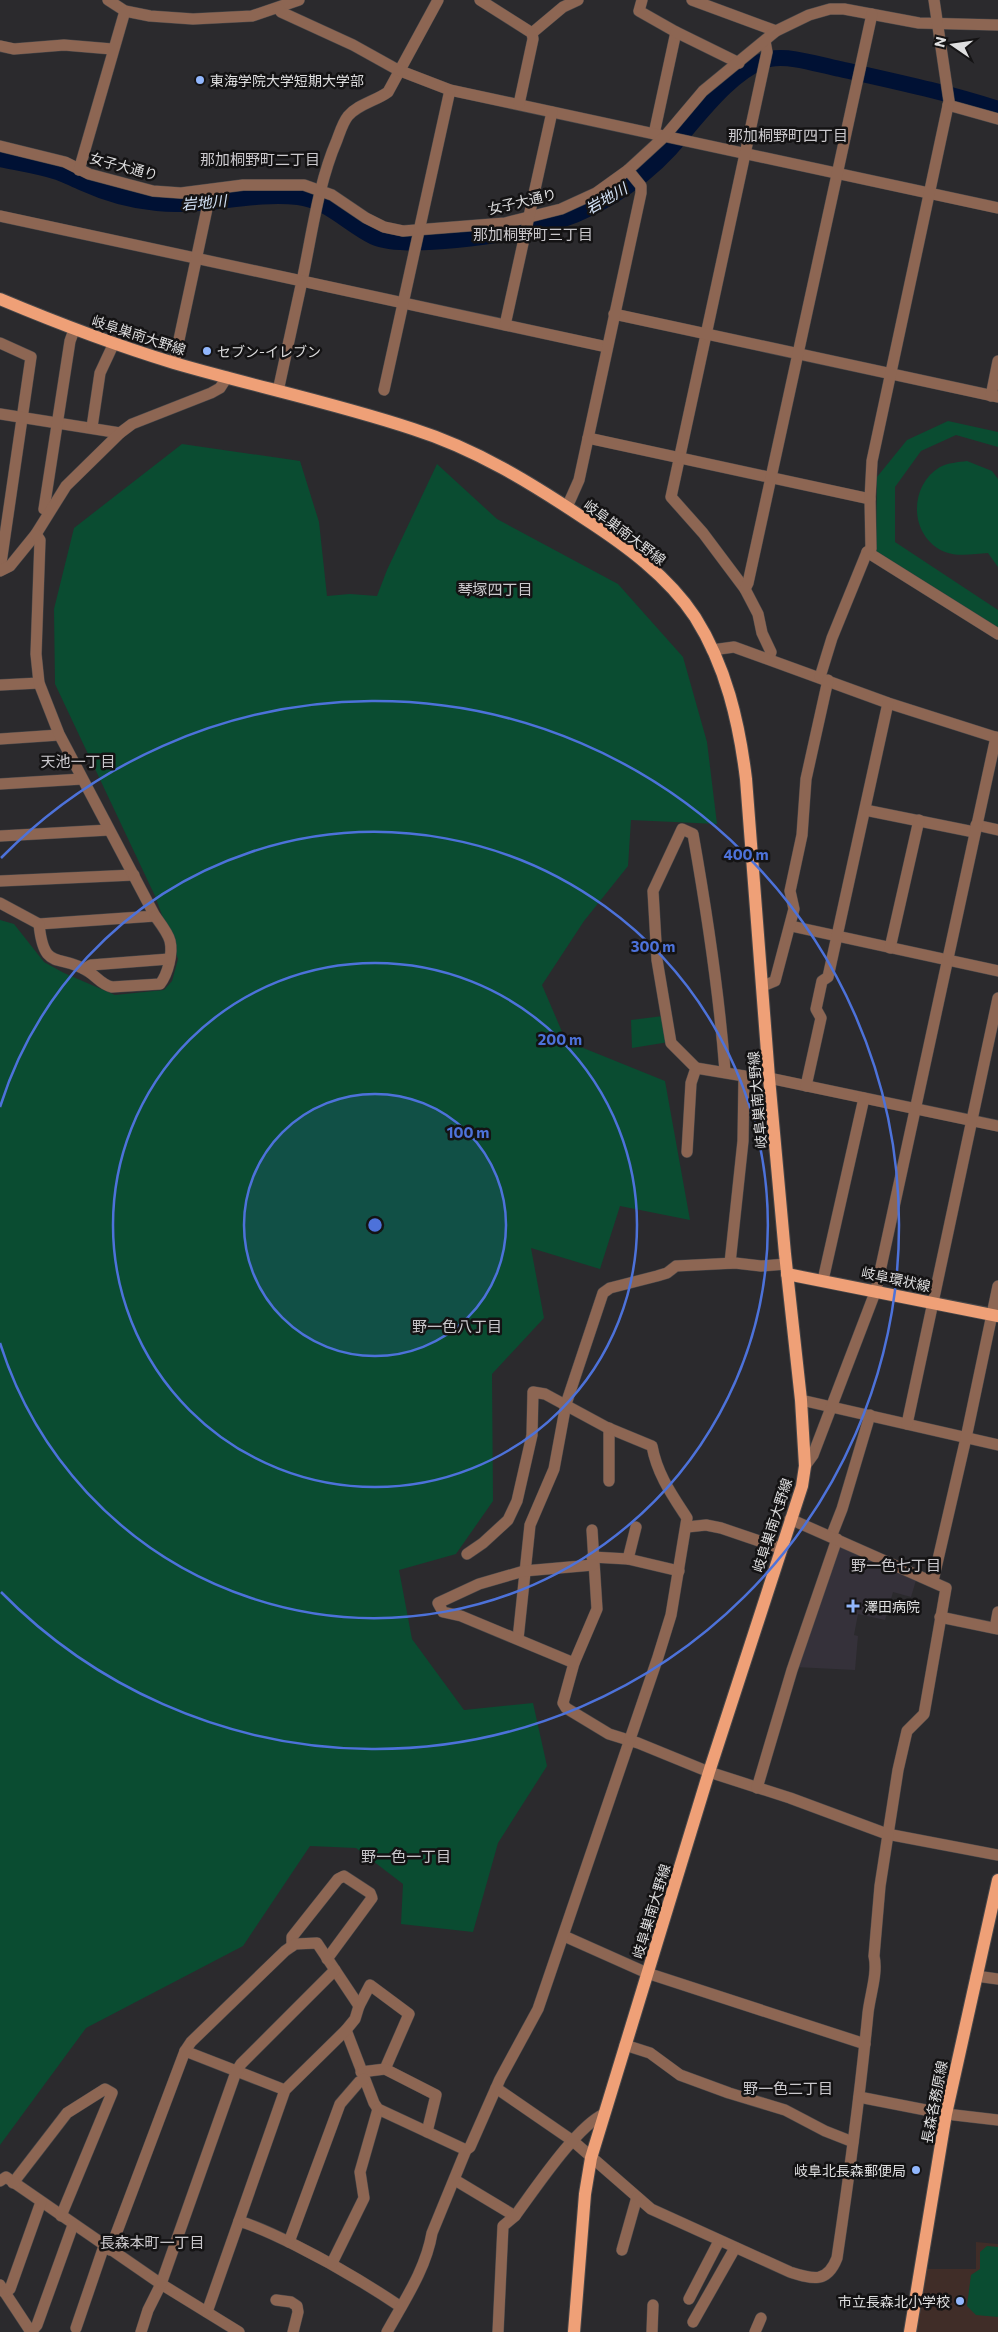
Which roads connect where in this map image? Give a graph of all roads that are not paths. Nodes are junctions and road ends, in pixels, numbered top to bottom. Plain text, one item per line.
1 (108, 0) edge
2 (299, 0) edge
3 (438, 0) edge
4 (480, 0) edge
5 (578, 0) edge
6 (642, 0) edge
7 (692, 0) edge
8 (934, 0) edge
9 (278, 8) junction
10 (124, 11) junction
11 (872, 14) junction
12 (937, 23) junction
13 (998, 25) edge
14 (776, 31) junction
15 (676, 32) junction
16 (532, 33) junction
17 (0, 46) edge
18 (766, 46) junction
19 (112, 49) junction
20 (739, 62) junction
21 (398, 70) junction
22 (450, 90) junction
23 (948, 103) junction
24 (519, 104) junction
25 (552, 112) junction
26 (998, 119) edge
27 (663, 136) junction
28 (0, 146) edge
29 (745, 154) junction
30 (79, 170) junction
31 (630, 172) junction
32 (837, 174) junction
33 (212, 193) junction
34 (320, 193) junction
35 (929, 193) junction
36 (998, 208) edge
37 (0, 216) edge
38 (528, 220) junction
39 (419, 232) junction
40 (198, 258) junction
41 (302, 281) junction
42 (0, 299) edge
43 (404, 303) junction
44 (614, 314) junction
45 (505, 326) junction
46 (74, 330) junction
47 (706, 334) junction
48 (0, 343) edge
49 (114, 343) junction
50 (607, 347) junction
51 (798, 354) junction
52 (998, 361) edge
53 (174, 363) junction
54 (891, 374) junction
55 (227, 377) junction
56 (384, 390) dead end
57 (278, 391) junction
58 (994, 396) edge
59 (0, 414) edge
60 (22, 417) junction
61 (57, 422) junction
62 (92, 427) junction
63 (120, 433) junction
64 (588, 438) junction
65 (680, 458) junction
66 (771, 477) junction
67 (870, 499) junction
68 (567, 507) junction
69 (49, 511) junction
70 (36, 534) junction
71 (867, 552) junction
72 (0, 570) edge
73 (745, 589) junction
74 (998, 634) edge
75 (712, 650) junction
76 (770, 658) junction
77 (824, 679) junction
78 (39, 683) junction
79 (0, 686) edge
80 (888, 703) junction
81 (59, 735) junction
82 (997, 738) edge
83 (0, 739) edge
84 (82, 779) junction
85 (0, 784) edge
86 (865, 810) junction
87 (919, 820) junction
88 (975, 828) junction
89 (109, 830) junction
90 (998, 830) edge
91 (0, 836) edge
92 (134, 875) junction
93 (0, 881) edge
94 (0, 903) edge
95 (155, 916) junction
96 (39, 924) junction
97 (791, 926) junction
98 (837, 936) junction
99 (890, 948) junction
100 (169, 959) junction
101 (947, 960) junction
102 (84, 969) junction
103 (998, 971) edge
104 (763, 986) junction
105 (998, 998) edge
106 (696, 1068) junction
107 (724, 1071) junction
108 (744, 1076) junction
109 (769, 1078) junction
110 (806, 1086) junction
111 (864, 1098) junction
112 (915, 1109) junction
113 (972, 1121) junction
114 (998, 1126) edge
115 (687, 1152) dead end
116 (730, 1263) junction
117 (787, 1269) junction
118 (823, 1280) junction
119 (998, 1286) edge
120 (876, 1290) junction
121 (933, 1302) junction
122 (995, 1315) edge
123 (802, 1400) junction
124 (566, 1404) junction
125 (831, 1405) junction
126 (870, 1415) junction
127 (907, 1424) junction
128 (609, 1428) junction
129 (966, 1438) junction
130 (998, 1445) edge
131 (805, 1466) junction
132 (608, 1481) dead end
133 (509, 1518) junction
134 (790, 1519) junction
135 (531, 1523) junction
136 (687, 1526) junction
137 (636, 1527) dead end
138 (592, 1530) dead end
139 (834, 1538) junction
140 (780, 1548) junction
141 (467, 1554) dead end
142 (628, 1559) junction
143 (592, 1561) junction
144 (524, 1571) junction
145 (679, 1571) junction
146 (933, 1581) junction
147 (998, 1612) edge
148 (940, 1617) junction
149 (996, 1629) edge
150 (518, 1639) junction
151 (574, 1663) junction
152 (630, 1742) junction
153 (709, 1772) junction
154 (757, 1788) junction
155 (888, 1834) junction
156 (998, 1855) edge
157 (998, 1880) edge
158 (564, 1936) junction
159 (292, 1946) junction
160 (328, 1960) junction
161 (335, 1970) junction
162 (647, 1973) junction
163 (976, 1976) junction
164 (998, 1979) edge
165 (359, 2006) junction
166 (346, 2030) junction
167 (865, 2044) junction
168 (625, 2045) junction
169 (185, 2051) junction
170 (385, 2069) junction
171 (236, 2072) junction
172 (363, 2075) junction
173 (496, 2088) junction
174 (285, 2090) junction
175 (859, 2097) junction
176 (378, 2109) junction
177 (604, 2114) junction
178 (946, 2114) junction
179 (998, 2120) edge
180 (427, 2132) junction
181 (572, 2142) junction
182 (854, 2142) junction
183 (466, 2150) junction
184 (591, 2158) junction
185 (455, 2180) junction
186 (0, 2181) edge
187 (13, 2183) junction
188 (637, 2197) junction
189 (41, 2202) junction
190 (61, 2216) junction
191 (514, 2216) junction
192 (239, 2221) junction
193 (73, 2225) junction
194 (719, 2241) junction
195 (289, 2242) junction
196 (107, 2248) junction
197 (734, 2248) junction
198 (622, 2250) dead end
199 (332, 2263) junction
200 (161, 2284) junction
201 (2, 2288) edge
202 (276, 2300) dead end
203 (689, 2300) dead end
204 (653, 2305) dead end
205 (401, 2308) junction
206 (207, 2312) junction
207 (761, 2318) dead end
208 (693, 2322) dead end
209 (76, 2328) dead end
210 (31, 2332) edge
211 (142, 2332) edge
212 (239, 2332) edge
213 (293, 2332) edge
214 (387, 2332) edge
215 (498, 2332) edge
216 (574, 2332) edge
217 (652, 2332) edge
218 (755, 2332) edge
219 (910, 2332) edge

1 - 10 street
2 - 9 street
3 - 21 street
4 - 16 street
5 - 16 street
6 - 15 street
7 - 14 street
8 - 12 street
9 - 10 street
9 - 21 street
10 - 19 street
11 - 12 street, 女子大通り
11 - 14 street, 女子大通り
11 - 32 street
12 - 13 street, 女子大通り
12 - 23 street
14 - 18 street, 女子大通り
15 - 20 street
15 - 27 street
16 - 24 street
17 - 19 street
18 - 20 street, 女子大通り
18 - 29 street
19 - 30 street
20 - 27 street, 女子大通り
21 - 22 street
21 - 34 street
22 - 24 street
22 - 39 street
23 - 26 street
23 - 35 street
24 - 25 street
25 - 27 street
25 - 38 street
27 - 29 street
27 - 31 street, 女子大通り
28 - 30 street, 女子大通り
29 - 32 street
29 - 47 street
30 - 33 street, 女子大通り
31 - 38 street, 女子大通り
31 - 44 street
32 - 35 street
32 - 51 street
33 - 34 street, 女子大通り
33 - 40 street
34 - 39 street, 女子大通り
34 - 41 street
35 - 36 street
35 - 54 street
37 - 40 street
38 - 39 street, 女子大通り
38 - 45 street
39 - 43 street
40 - 41 street
40 - 53 street
41 - 43 street
41 - 57 street
42 - 46 main road, 岐阜巣南大野線
43 - 45 street
43 - 56 street
44 - 47 street
44 - 50 street
45 - 50 street
46 - 49 main road, 岐阜巣南大野線
46 - 61 street
47 - 51 street
47 - 65 street
48 - 60 street
49 - 53 main road, 岐阜巣南大野線
49 - 62 street
50 - 64 street
51 - 54 street
51 - 66 street
52 - 58 street
53 - 55 main road, 岐阜巣南大野線
54 - 58 street
54 - 67 street
55 - 57 main road, 岐阜巣南大野線
55 - 63 street
57 - 68 main road, 岐阜巣南大野線
59 - 60 street
60 - 61 street
60 - 72 street
61 - 62 street
61 - 69 street
62 - 63 street
63 - 69 street
64 - 65 street
64 - 68 street
65 - 66 street
65 - 73 street
66 - 67 street
66 - 73 street
67 - 71 street
68 - 75 main road, 岐阜巣南大野線
69 - 70 street
70 - 72 street
70 - 78 street
71 - 74 street
71 - 77 street
73 - 76 street
75 - 76 street
75 - 104 main road, 岐阜巣南大野線
76 - 77 street
77 - 80 street
77 - 97 street
78 - 79 street
78 - 81 street
80 - 82 street
80 - 86 street
81 - 83 street
81 - 84 street
82 - 88 street
84 - 85 street
84 - 89 street
86 - 87 street
86 - 98 street
87 - 88 street
87 - 99 street
88 - 90 street
88 - 101 street
89 - 91 street
89 - 92 street
92 - 93 street
92 - 95 street
94 - 96 street
95 - 96 street
95 - 100 street
96 - 102 street
97 - 98 street
97 - 104 street
98 - 99 street
98 - 110 street
99 - 101 street
100 - 102 street
100 - 102 street
101 - 103 street
101 - 112 street
104 - 109 main road, 岐阜巣南大野線
105 - 113 street
106 - 107 street
106 - 107 street
106 - 115 street
107 - 108 street
108 - 109 street
108 - 116 street
109 - 110 street
109 - 117 main road, 岐阜巣南大野線
110 - 111 street
111 - 112 street
111 - 118 street
112 - 113 street
112 - 120 street
113 - 114 street
113 - 121 street
116 - 117 street
116 - 124 street
117 - 118 main road, 岐阜環状線
117 - 123 main road, 岐阜巣南大野線
118 - 120 main road, 岐阜環状線
119 - 122 street
120 - 121 main road, 岐阜環状線
120 - 125 street
121 - 122 main road, 岐阜環状線
121 - 127 street
122 - 129 street
123 - 125 street
123 - 131 main road, 岐阜巣南大野線
124 - 128 street
124 - 133 street
124 - 135 street
125 - 126 street
125 - 131 street
126 - 127 street
126 - 139 street
127 - 129 street
128 - 132 street
128 - 136 street
129 - 130 street
129 - 146 street
131 - 134 main road, 岐阜巣南大野線
133 - 135 street
133 - 141 street
134 - 139 street
134 - 140 main road, 岐阜巣南大野線
135 - 144 street
136 - 140 street
136 - 145 street
137 - 142 street
138 - 143 street
139 - 146 street
139 - 154 street
140 - 153 main road, 岐阜巣南大野線
142 - 143 street
142 - 145 street
143 - 144 street
143 - 151 street
144 - 150 street
144 - 150 street
145 - 152 street
146 - 148 street
147 - 149 street
148 - 149 street
148 - 155 street
150 - 151 street
151 - 152 street
152 - 153 street
152 - 158 street
153 - 154 street
153 - 162 main road, 岐阜巣南大野線
154 - 155 street
155 - 156 street
155 - 167 street
157 - 163 main road, 長森各務原線
158 - 162 street
158 - 173 street
159 - 160 street
159 - 160 street
159 - 169 street
160 - 161 street
161 - 165 street
161 - 171 street
162 - 167 street
162 - 168 main road, 岐阜巣南大野線
163 - 164 street
163 - 178 main road, 長森各務原線
165 - 166 street
165 - 170 street
166 - 172 street
166 - 174 street
167 - 175 street
168 - 177 main road, 岐阜巣南大野線
168 - 182 street
169 - 171 street
169 - 196 street
170 - 172 street
170 - 180 street
171 - 174 street
171 - 200 street
172 - 176 street
172 - 195 street
173 - 181 street
173 - 183 street
174 - 192 street
175 - 178 street
175 - 182 street
176 - 180 street
176 - 199 street
177 - 181 street
177 - 184 main road, 岐阜巣南大野線
178 - 179 street
178 - 219 main road, 長森各務原線
180 - 183 street
181 - 184 street
181 - 191 street
182 - 197 street
183 - 185 street
184 - 188 street
184 - 216 main road, 岐阜巣南大野線
185 - 191 street
185 - 205 street
186 - 187 street
187 - 189 street
187 - 190 street
188 - 194 street
188 - 198 street
189 - 190 street
189 - 201 street
190 - 193 street
191 - 215 street
192 - 195 street
192 - 206 street
193 - 196 street
193 - 210 street
194 - 197 street
194 - 203 street
195 - 199 street
196 - 200 street
196 - 209 street
197 - 208 street
199 - 205 street
200 - 206 street
200 - 211 street
201 - 210 street
202 - 213 street
204 - 217 street
205 - 214 street
206 - 212 street
207 - 218 street

